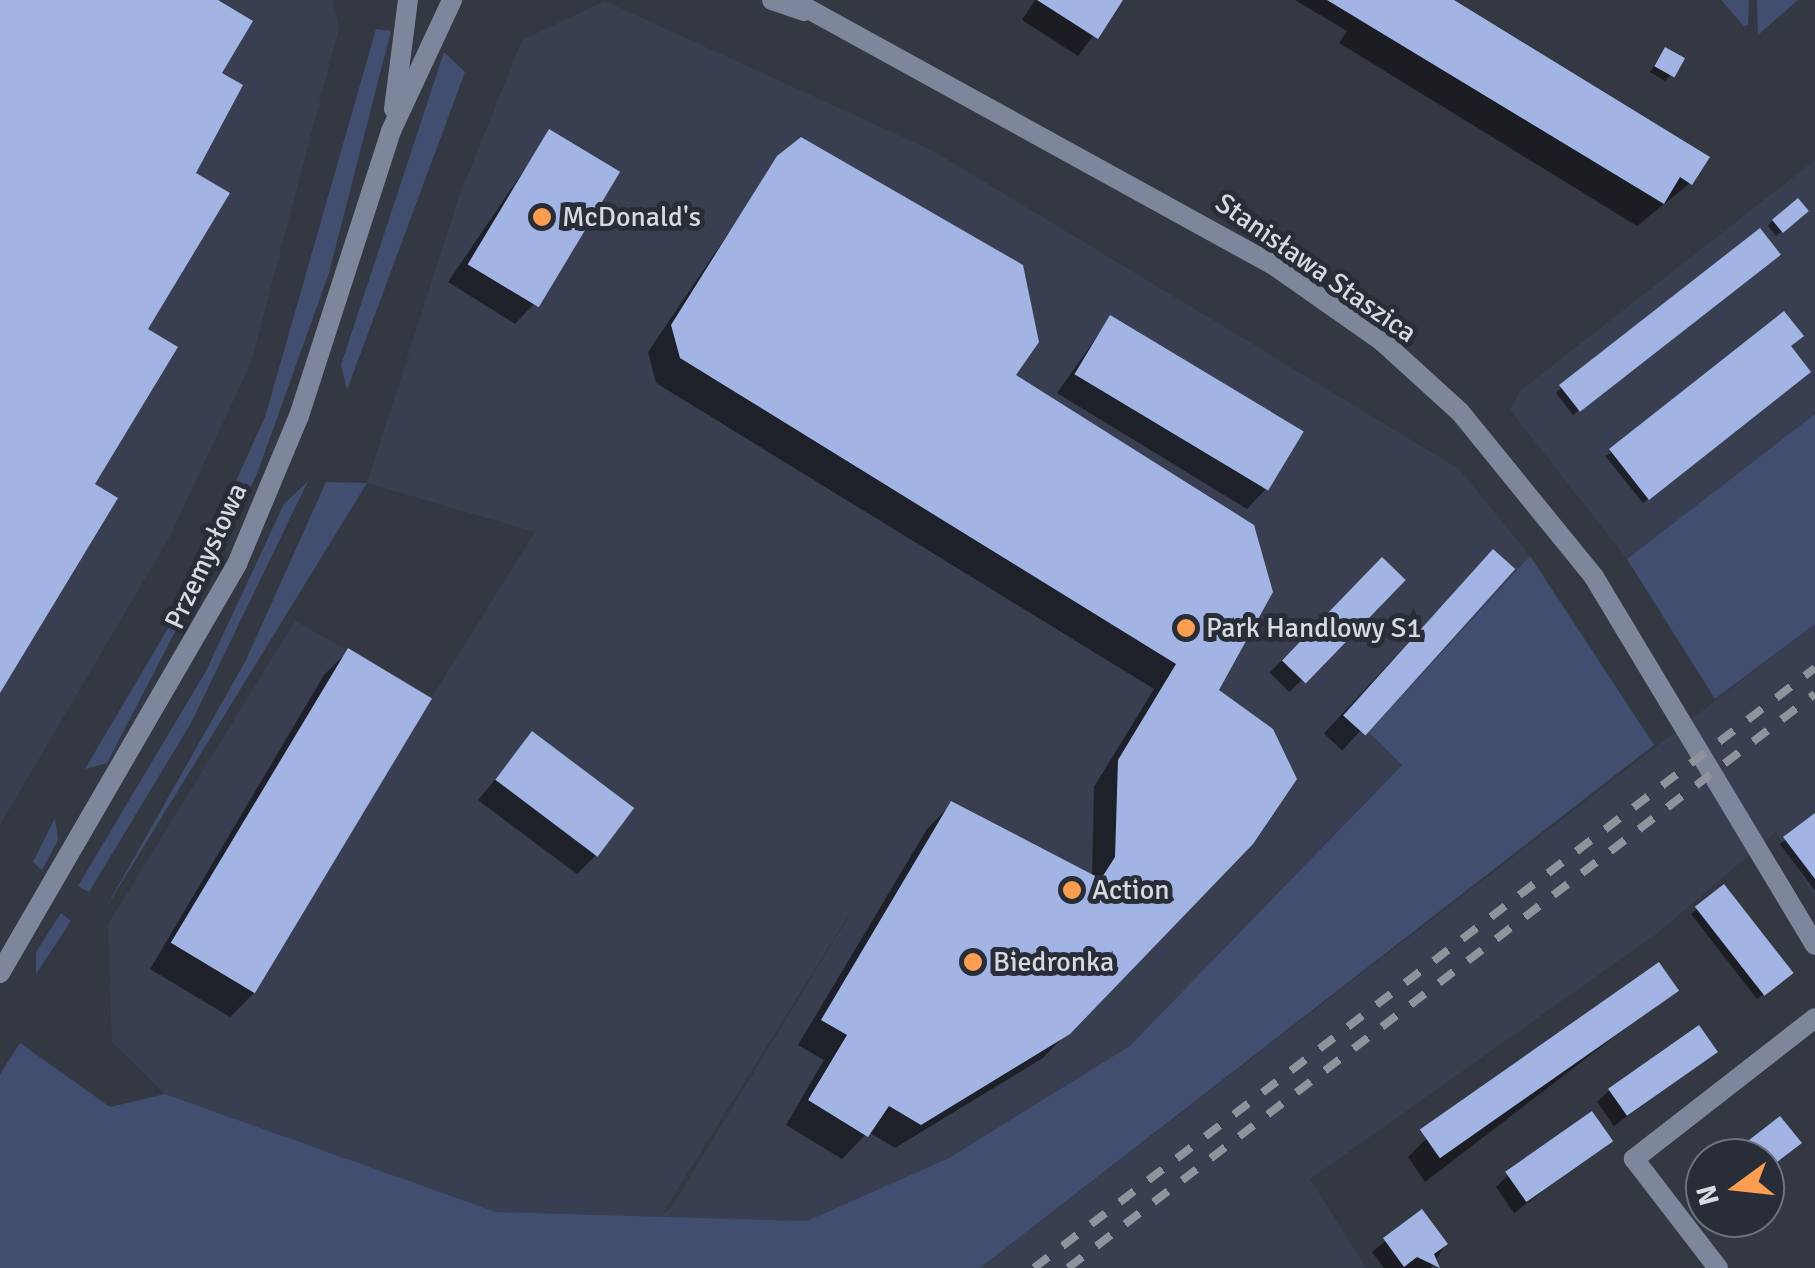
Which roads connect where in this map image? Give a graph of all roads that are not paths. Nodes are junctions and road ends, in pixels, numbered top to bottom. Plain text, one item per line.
1 (408, 0) edge
2 (452, 0) edge
3 (772, 0) edge
4 (792, 0) edge
5 (830, 20) junction
6 (391, 131) junction
7 (1815, 945) edge
8 (0, 973) edge
9 (1815, 1018) edge
10 (1718, 1268) edge

1 - 6 street, Przemysłowa
2 - 6 street, Przemysłowa
3 - 5 street, Stanisława Staszica
4 - 5 street, Stanisława Staszica
5 - 7 street, Stanisława Staszica
6 - 8 street, Przemysłowa
9 - 10 street

